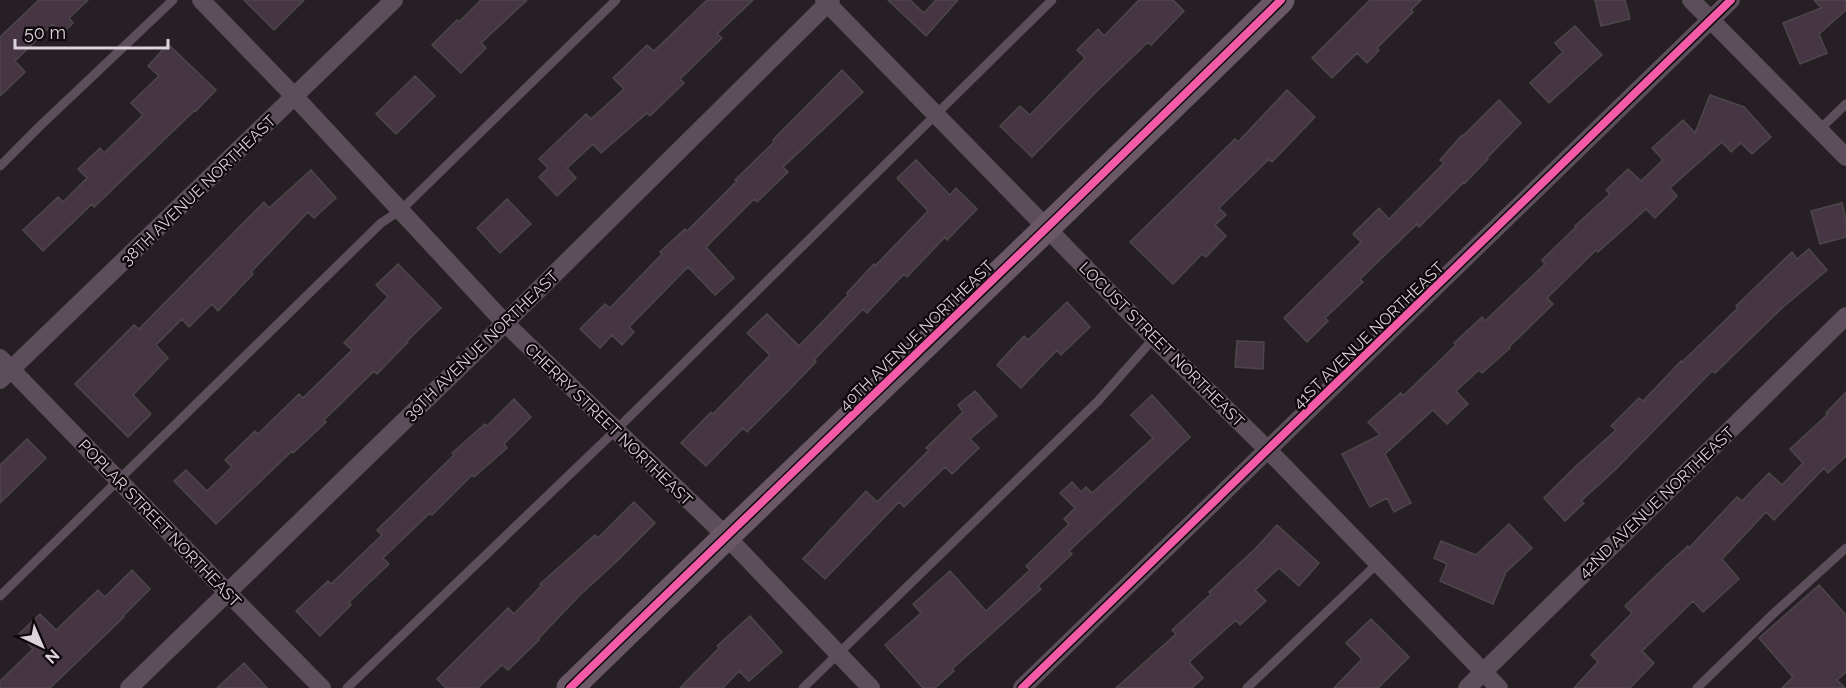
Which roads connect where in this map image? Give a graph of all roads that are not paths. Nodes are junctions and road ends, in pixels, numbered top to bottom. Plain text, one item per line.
1 (173, 0) edge
2 (201, 0) edge
3 (394, 0) edge
4 (616, 0) edge
5 (1052, 0) edge
6 (1281, 0) edge
7 (1691, 0) edge
8 (1731, 0) edge
9 (828, 1) edge
10 (1711, 20) junction
11 (296, 97) junction
12 (1846, 104) edge
13 (935, 114) junction
14 (1819, 130) junction
15 (1846, 157) edge
16 (0, 166) edge
17 (401, 210) junction
18 (1047, 228) junction
19 (1846, 316) edge
20 (505, 323) junction
21 (1154, 338) junction
22 (4, 369) edge
23 (615, 430) junction
24 (1268, 450) junction
25 (119, 480) junction
26 (726, 536) junction
27 (1846, 548) edge
28 (1378, 563) junction
29 (226, 592) junction
30 (0, 596) edge
31 (837, 653) junction
32 (1483, 672) junction
33 (129, 688) edge
34 (322, 688) edge
35 (347, 688) edge
36 (570, 688) edge
37 (802, 688) edge
38 (872, 688) edge
39 (1022, 688) edge
40 (1247, 688) edge
41 (1467, 688) edge
42 (1498, 688) edge
43 (1698, 688) edge

1 - 16 lane
2 - 11 street, CHERRY STREET NORTHEAST
3 - 11 street, 38TH AVENUE NORTHEAST
4 - 17 lane
5 - 13 lane
6 - 18 street, 40TH AVENUE NORTHEAST
7 - 10 street
8 - 10 street, 41ST AVENUE NORTHEAST
9 - 13 street, LOCUST STREET NORTHEAST
9 - 20 street, 39TH AVENUE NORTHEAST
10 - 14 street
10 - 24 street, 41ST AVENUE NORTHEAST
11 - 17 street, CHERRY STREET NORTHEAST
11 - 22 street, 38TH AVENUE NORTHEAST
12 - 14 lane
13 - 18 street, LOCUST STREET NORTHEAST
13 - 23 lane
14 - 15 street
17 - 20 street, CHERRY STREET NORTHEAST
17 - 25 lane
18 - 21 street, LOCUST STREET NORTHEAST
18 - 26 street, 40TH AVENUE NORTHEAST
19 - 32 street, 42ND AVENUE NORTHEAST
20 - 23 street, CHERRY STREET NORTHEAST
20 - 29 street, 39TH AVENUE NORTHEAST
21 - 24 street, LOCUST STREET NORTHEAST
21 - 31 lane
22 - 25 street, POPLAR STREET NORTHEAST
23 - 26 street, CHERRY STREET NORTHEAST
23 - 35 lane
24 - 28 street, LOCUST STREET NORTHEAST
24 - 39 street, 41ST AVENUE NORTHEAST
25 - 29 street, POPLAR STREET NORTHEAST
25 - 30 lane
26 - 31 street, CHERRY STREET NORTHEAST
26 - 36 street, 40TH AVENUE NORTHEAST
27 - 43 lane
28 - 32 street, LOCUST STREET NORTHEAST
28 - 40 lane
29 - 33 street, 39TH AVENUE NORTHEAST
29 - 34 street, POPLAR STREET NORTHEAST
31 - 37 lane
31 - 38 street, CHERRY STREET NORTHEAST
32 - 41 street, 42ND AVENUE NORTHEAST
32 - 42 street, LOCUST STREET NORTHEAST

